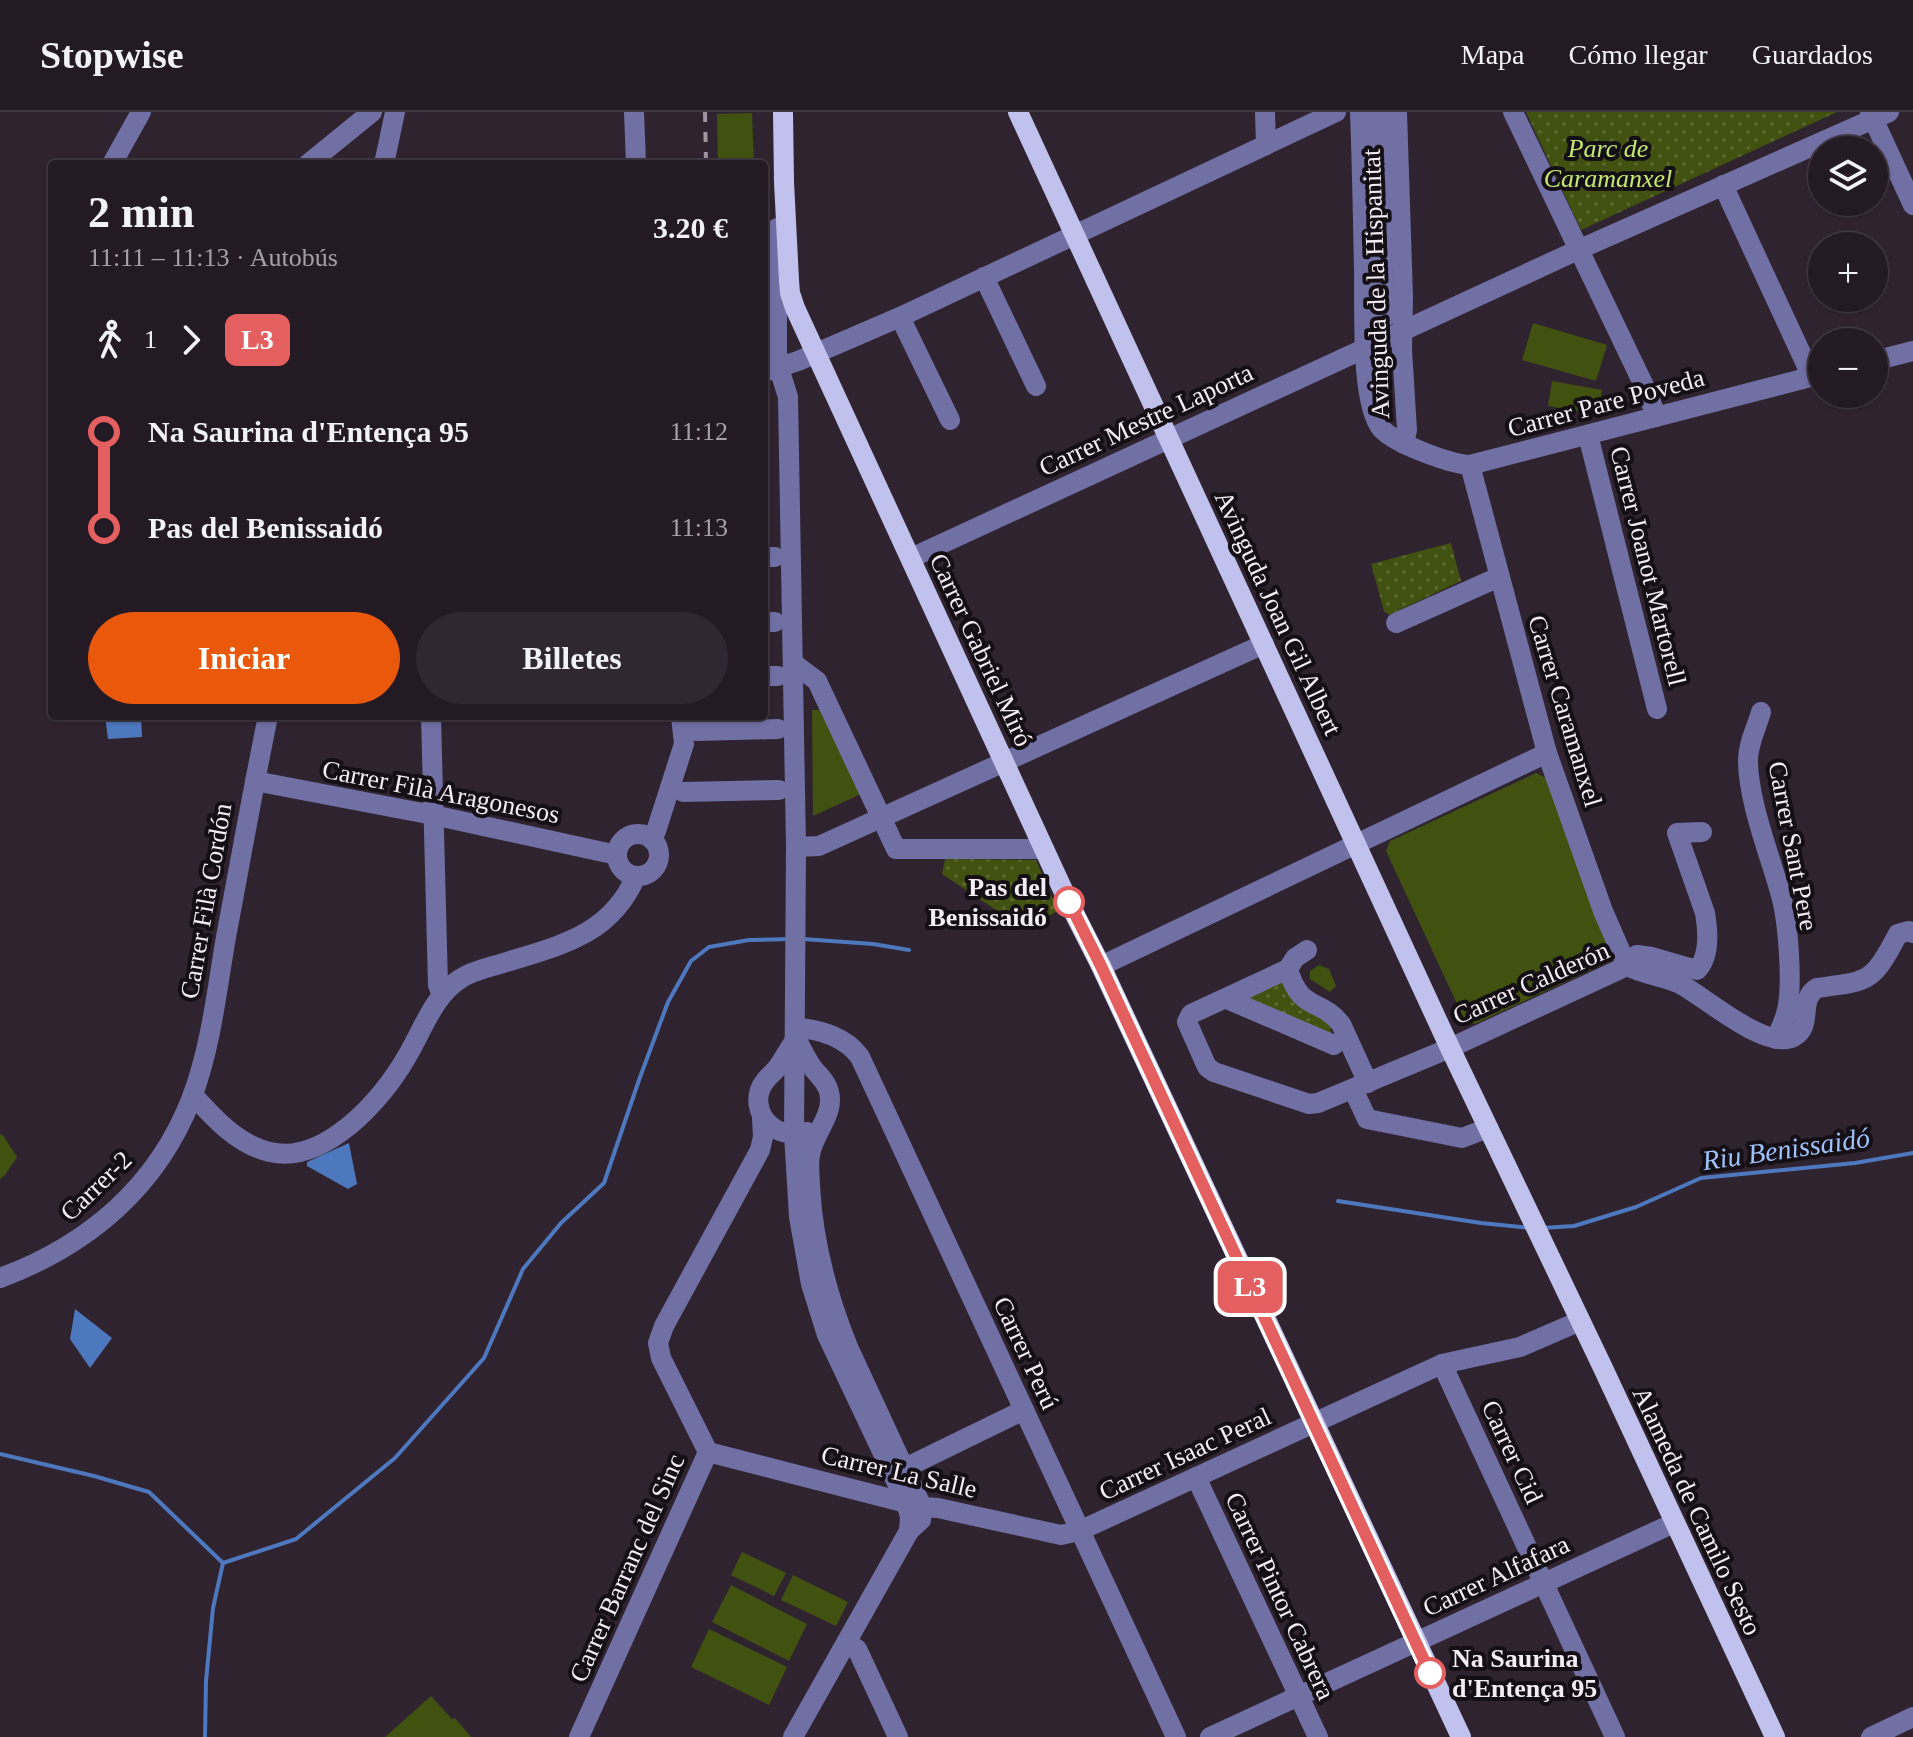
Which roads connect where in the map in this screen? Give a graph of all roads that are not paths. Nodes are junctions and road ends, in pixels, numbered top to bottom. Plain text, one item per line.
1 (141, 112) edge
2 (372, 112) edge
3 (395, 112) edge
4 (634, 112) edge
5 (783, 112) edge
6 (1019, 112) edge
7 (1265, 112) edge
8 (1336, 112) edge
9 (1360, 112) edge
10 (1378, 112) edge
11 (1397, 112) edge
12 (1513, 112) edge
13 (1878, 114) edge
14 (1266, 145) junction
15 (784, 157) junction
16 (114, 160) edge
17 (313, 160) edge
18 (385, 160) edge
19 (636, 160) edge
20 (1723, 185) junction
21 (1913, 205) edge
22 (1075, 235) junction
23 (1580, 249) junction
24 (984, 277) junction
25 (900, 317) junction
26 (1384, 318) dead end
27 (1402, 330) junction
28 (1366, 348) junction
29 (1913, 351) edge
30 (815, 354) junction
31 (1808, 357) edge
32 (1888, 357) edge
33 (771, 370) edge
34 (1808, 377) edge
35 (1036, 386) dead end
36 (1656, 417) junction
37 (950, 420) dead end
38 (1588, 435) junction
39 (1168, 438) junction
40 (1404, 444) junction
41 (1470, 465) junction
42 (911, 558) junction
43 (1499, 577) junction
44 (1396, 623) dead end
45 (1264, 644) junction
46 (778, 672) edge
47 (1657, 709) dead end
48 (1761, 712) dead end
49 (267, 720) edge
50 (431, 720) edge
51 (681, 720) edge
52 (778, 729) dead end
53 (696, 731) dead end
54 (1547, 753) junction
55 (1004, 762) junction
56 (255, 781) junction
57 (779, 790) dead end
58 (683, 792) dead end
59 (433, 815) junction
60 (881, 817) junction
61 (1702, 832) dead end
62 (651, 839) junction
63 (1356, 843) junction
64 (796, 847) junction
65 (1044, 849) junction
66 (617, 855) junction
67 (636, 876) junction
68 (1913, 933) edge
69 (1307, 950) dead end
70 (1101, 966) junction
71 (1627, 966) junction
72 (1288, 969) junction
73 (442, 995) junction
74 (1227, 999) junction
75 (796, 1034) junction
76 (1776, 1039) junction
77 (1334, 1045) dead end
78 (1450, 1048) junction
79 (794, 1069) junction
80 (772, 1074) junction
81 (821, 1078) junction
82 (1360, 1086) junction
83 (193, 1095) junction
84 (766, 1121) junction
85 (824, 1121) junction
86 (1490, 1132) junction
87 (795, 1143) junction
88 (0, 1278) edge
89 (1576, 1314) junction
90 (1442, 1364) junction
91 (1024, 1410) junction
92 (1313, 1423) junction
93 (708, 1452) junction
94 (905, 1468) junction
95 (1196, 1477) junction
96 (914, 1504) junction
97 (1674, 1523) junction
98 (1079, 1531) junction
99 (1543, 1582) junction
100 (1415, 1642) junction
101 (847, 1643) junction
102 (1299, 1696) junction
103 (1913, 1717) edge
104 (579, 1737) edge
105 (793, 1737) edge
106 (898, 1737) edge
107 (1176, 1737) edge
108 (1210, 1737) edge
109 (1318, 1737) edge
110 (1461, 1737) edge
111 (1615, 1737) edge
112 (1775, 1737) edge
113 (1871, 1737) edge

1 - 16 street
2 - 17 street
3 - 18 street
4 - 19 street
5 - 15 main road, Carrer Gabriel Miró
6 - 22 main road, Avinguda Joan Gil Albert
7 - 14 street
8 - 14 street
9 - 28 street, Avinguda de la Hispanitat
10 - 26 street, Avinguda de la Hispanitat
11 - 27 street, Avinguda de la Hispanitat
12 - 23 street
13 - 20 street, Carrer Mestre Laporta
13 - 21 street
14 - 22 street
15 - 30 main road, Carrer Gabriel Miró
15 - 33 street
20 - 23 street, Carrer Mestre Laporta
20 - 31 street
22 - 24 street
22 - 39 main road, Avinguda Joan Gil Albert
23 - 27 street, Carrer Mestre Laporta
23 - 36 street
24 - 25 street
24 - 35 street
25 - 30 street
25 - 37 street
27 - 28 street, Carrer Mestre Laporta
27 - 40 street, Avinguda de la Hispanitat
28 - 39 street, Carrer Mestre Laporta
28 - 40 street, Avinguda de la Hispanitat
29 - 32 street
30 - 33 street
30 - 42 main road, Carrer Gabriel Miró
33 - 46 street
34 - 36 street, Carrer Pare Poveda
36 - 38 street, Carrer Pare Poveda
38 - 41 street, Carrer Pare Poveda
38 - 47 street, Carrer Joanot Martorell
39 - 42 street, Carrer Mestre Laporta
39 - 45 main road, Avinguda Joan Gil Albert
40 - 41 street, Carrer Pare Poveda
41 - 43 street, Carrer Caramanxel
42 - 55 main road, Carrer Gabriel Miró
43 - 44 street
43 - 54 street, Carrer Caramanxel
45 - 55 street
45 - 63 main road, Avinguda Joan Gil Albert
46 - 60 street
46 - 64 street
48 - 76 street, Carrer Sant Pere
49 - 56 street, Carrer Filà Cordón
50 - 59 street
51 - 62 street
52 - 53 street
54 - 63 street
54 - 71 street, Carrer Caramanxel
55 - 60 street
55 - 65 main road, Carrer Gabriel Miró
56 - 59 street, Carrer Filà Aragonesos
56 - 83 street, Carrer Filà Cordón
57 - 58 street
59 - 66 street, Carrer Filà Aragonesos
59 - 73 street
60 - 64 street
60 - 65 street
61 - 71 street
62 - 66 street
62 - 67 street
63 - 70 street
63 - 78 main road, Avinguda Joan Gil Albert
64 - 75 street
65 - 70 main road, Carrer Gabriel Miró
66 - 67 street
67 - 73 street
68 - 76 street
69 - 72 street
70 - 92 main road
71 - 76 street, Carrer Calderón
71 - 78 street, Carrer Calderón
72 - 74 street
72 - 82 street
73 - 83 street
74 - 77 street
74 - 82 street, Carrer Calderón
75 - 79 street
75 - 80 street
75 - 81 street
75 - 91 street, Carrer Perú
78 - 82 street, Carrer Calderón
78 - 86 main road, Avinguda Joan Gil Albert
79 - 80 street
79 - 81 street
79 - 87 street
80 - 84 street
81 - 85 street
82 - 86 street
83 - 88 street, Carrer-2
84 - 87 street
84 - 93 street, Carrer Barranc del Sinc
85 - 87 street
85 - 94 street
86 - 89 main road, Alameda de Camilo Sesto
87 - 96 street
89 - 90 street, Carrer Isaac Peral
89 - 97 main road, Alameda de Camilo Sesto
90 - 92 street, Carrer Isaac Peral
90 - 99 street, Carrer Cid
91 - 94 street
91 - 98 street, Carrer Perú
92 - 95 street, Carrer Isaac Peral
92 - 100 main road
93 - 96 street, Carrer La Salle
93 - 104 street, Carrer Barranc del Sinc
94 - 96 street
95 - 98 street, Carrer Isaac Peral
95 - 102 street, Carrer Pintor Cabrera
96 - 98 street, Carrer La Salle
96 - 101 street
97 - 99 street, Carrer Alfafara
97 - 112 main road, Alameda de Camilo Sesto
98 - 107 street, Carrer Perú
99 - 100 street, Carrer Alfafara
99 - 111 street, Carrer Cid
100 - 102 street, Carrer Alfafara
100 - 110 main road
101 - 105 street
101 - 106 street
102 - 108 street, Carrer Alfafara
102 - 109 street, Carrer Pintor Cabrera
103 - 113 street

